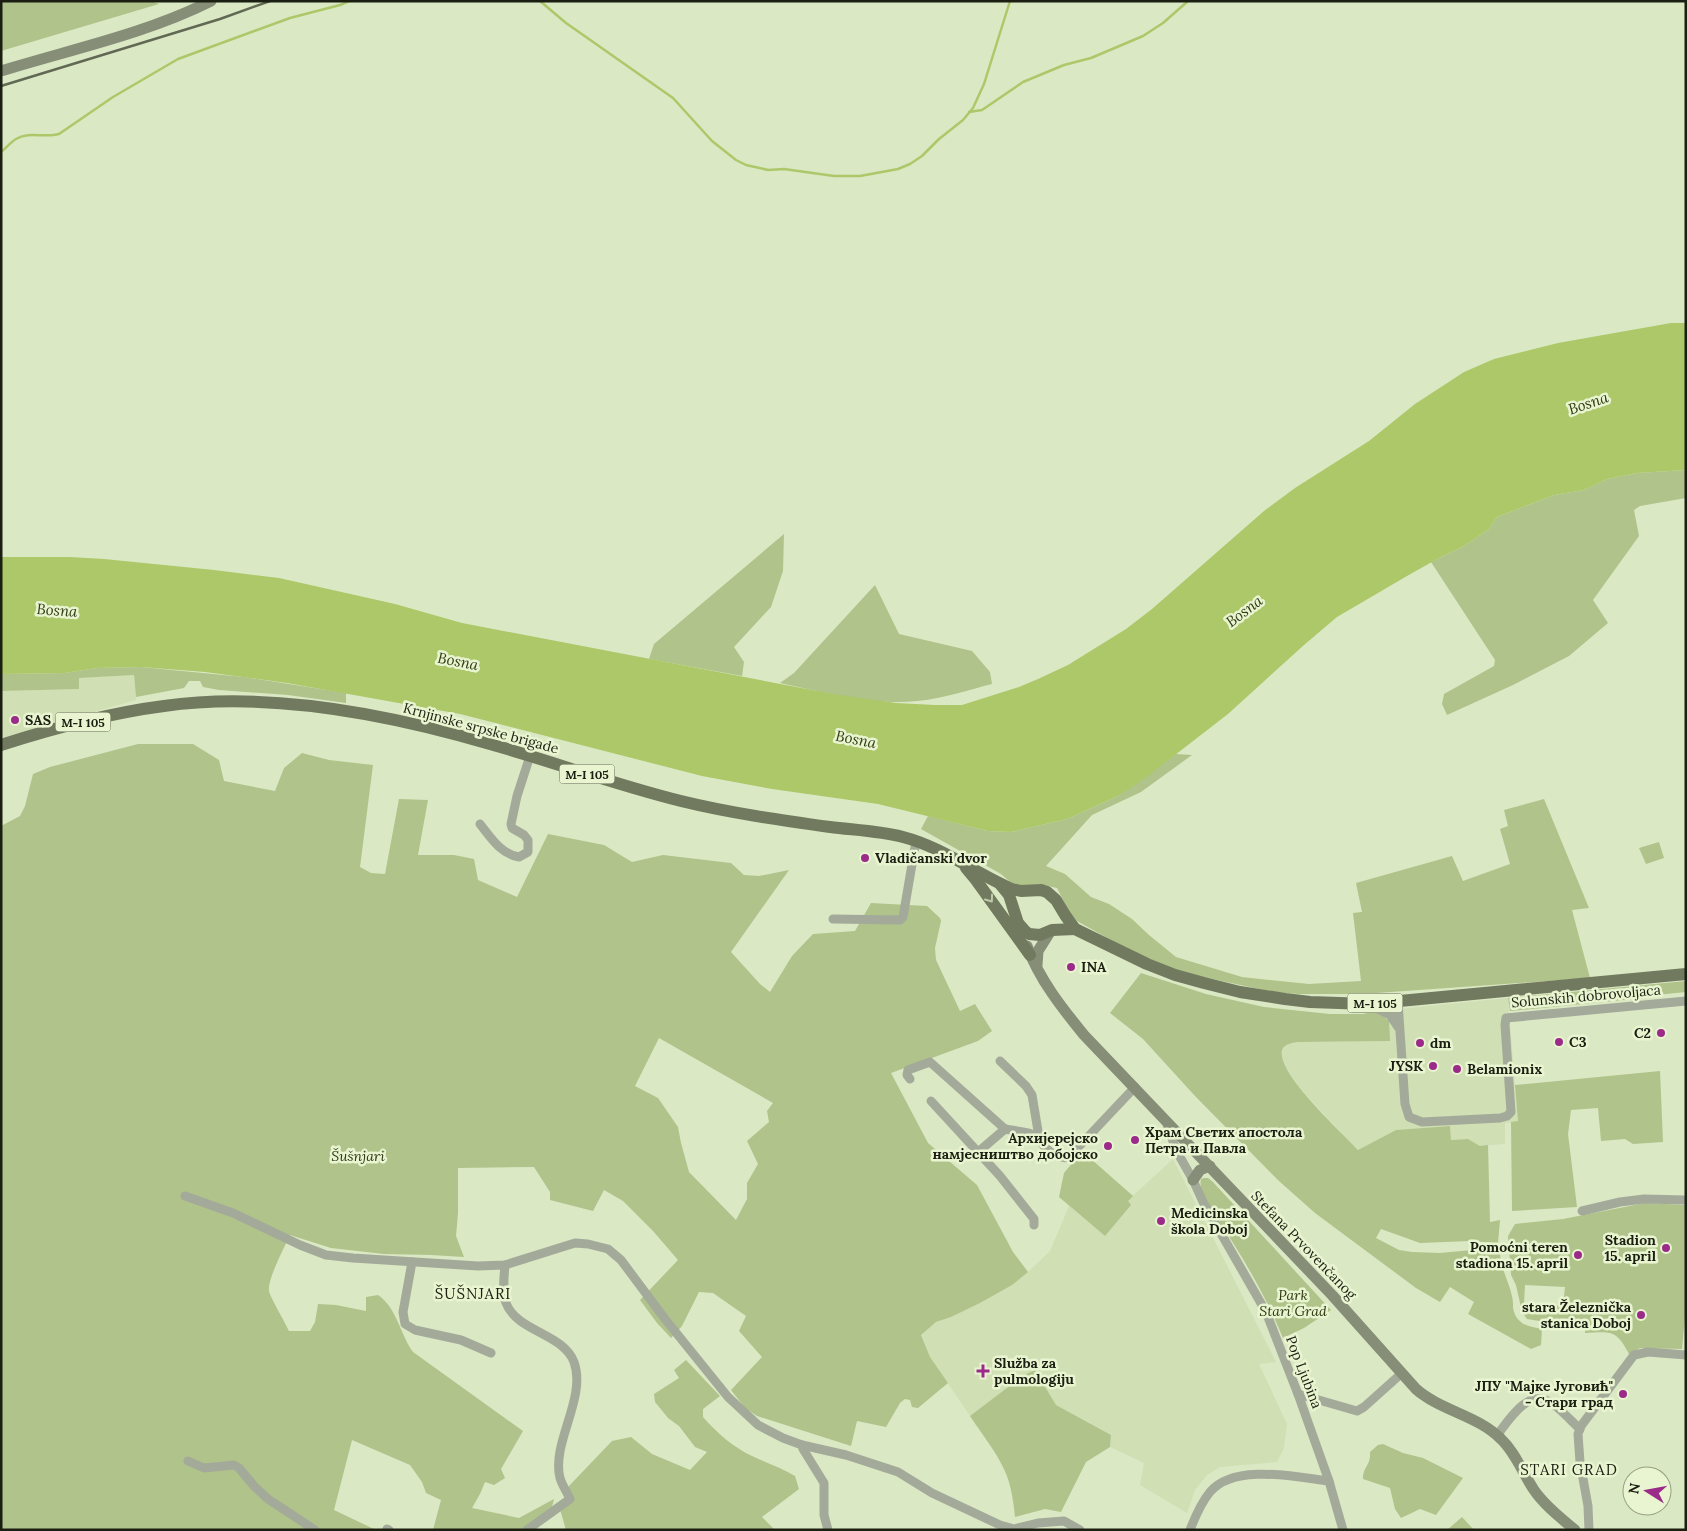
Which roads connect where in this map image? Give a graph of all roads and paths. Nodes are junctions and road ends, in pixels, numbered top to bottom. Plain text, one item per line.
1 (211, 1) edge
2 (1, 71) edge
3 (1, 745) edge
4 (530, 756) junction
5 (480, 824) dead end
6 (916, 841) junction
7 (959, 861) junction
8 (1000, 884) junction
9 (1029, 892) junction
10 (1059, 906) junction
11 (1015, 912) junction
12 (833, 919) dead end
13 (1021, 928) junction
14 (1075, 929) junction
15 (1051, 931) junction
16 (1030, 955) junction
17 (1039, 972) junction
18 (1686, 974) edge
19 (1686, 1001) edge
20 (1398, 1002) junction
21 (1368, 1004) junction
22 (1399, 1030) junction
23 (1000, 1061) dead end
24 (910, 1079) dead end
25 (1135, 1088) junction
26 (931, 1101) dead end
27 (1165, 1119) junction
28 (1005, 1130) junction
29 (1039, 1138) junction
30 (1194, 1150) junction
31 (977, 1153) junction
32 (1210, 1166) junction
33 (1193, 1180) junction
34 (185, 1196) dead end
35 (1686, 1200) edge
36 (1582, 1211) dead end
37 (1034, 1225) dead end
38 (412, 1262) junction
39 (505, 1265) junction
40 (491, 1353) dead end
41 (1686, 1355) edge
42 (1402, 1373) junction
43 (1298, 1394) junction
44 (1580, 1429) junction
45 (1497, 1435) junction
46 (802, 1445) junction
47 (188, 1461) dead end
48 (1328, 1481) junction
49 (315, 1530) edge
50 (527, 1530) edge
51 (828, 1530) edge
52 (1080, 1530) edge
53 (1190, 1530) edge
54 (1343, 1530) edge
55 (1576, 1530) edge
56 (1589, 1530) edge

1 - 2 street
3 - 4 main road, Krnjinske srpske brigade / M-I 105
4 - 5 street
4 - 6 main road, Krnjinske srpske brigade / M-I 105
6 - 7 main road, Krnjinske srpske brigade / M-I 105
6 - 12 street
7 - 8 main road, Krnjinske srpske brigade / M-I 105
7 -> 16 main road
8 - 9 main road, M-I 105
8 - 11 main road, M-I 105
9 - 10 main road, M-I 105
9 - 11 main road
10 - 14 main road, M-I 105
10 - 15 main road
11 - 13 main road, M-I 105
13 - 15 main road, M-I 105
13 - 16 street, Stefana Prvovenčanog
14 - 15 main road, M-I 105
14 - 21 main road, M-I 105
15 - 17 street
16 - 17 street, Stefana Prvovenčanog
17 - 25 street, Stefana Prvovenčanog
18 - 20 main road, M-I 105
19 - 22 street, Solunskih dobrovoljaca
20 - 21 main road, M-I 105
20 - 22 street, Solunskih dobrovoljaca
21 - 22 street
23 - 29 street
24 - 28 street
25 - 27 street, Stefana Prvovenčanog
25 - 29 street
26 - 31 street
27 - 30 street, Stefana Prvovenčanog
27 - 33 street, Pop Ljubina
28 - 29 street
28 - 31 street
30 - 32 street, Stefana Prvovenčanog
30 - 33 street
31 - 37 street
32 - 33 street
32 - 42 street, Stefana Prvovenčanog
33 - 43 street, Pop Ljubina
34 - 38 street
35 - 36 street
38 - 39 street
38 - 40 street
39 - 46 street
39 - 50 street
41 - 44 street
42 - 43 street
42 - 45 street, Stefana Prvovenčanog
43 - 48 street, Pop Ljubina
44 - 45 street
44 - 56 street
45 - 55 street, Stefana Prvovenčanog
46 - 51 street
46 - 52 street
47 - 49 street
48 - 53 street
48 - 54 street, Pop Ljubina

